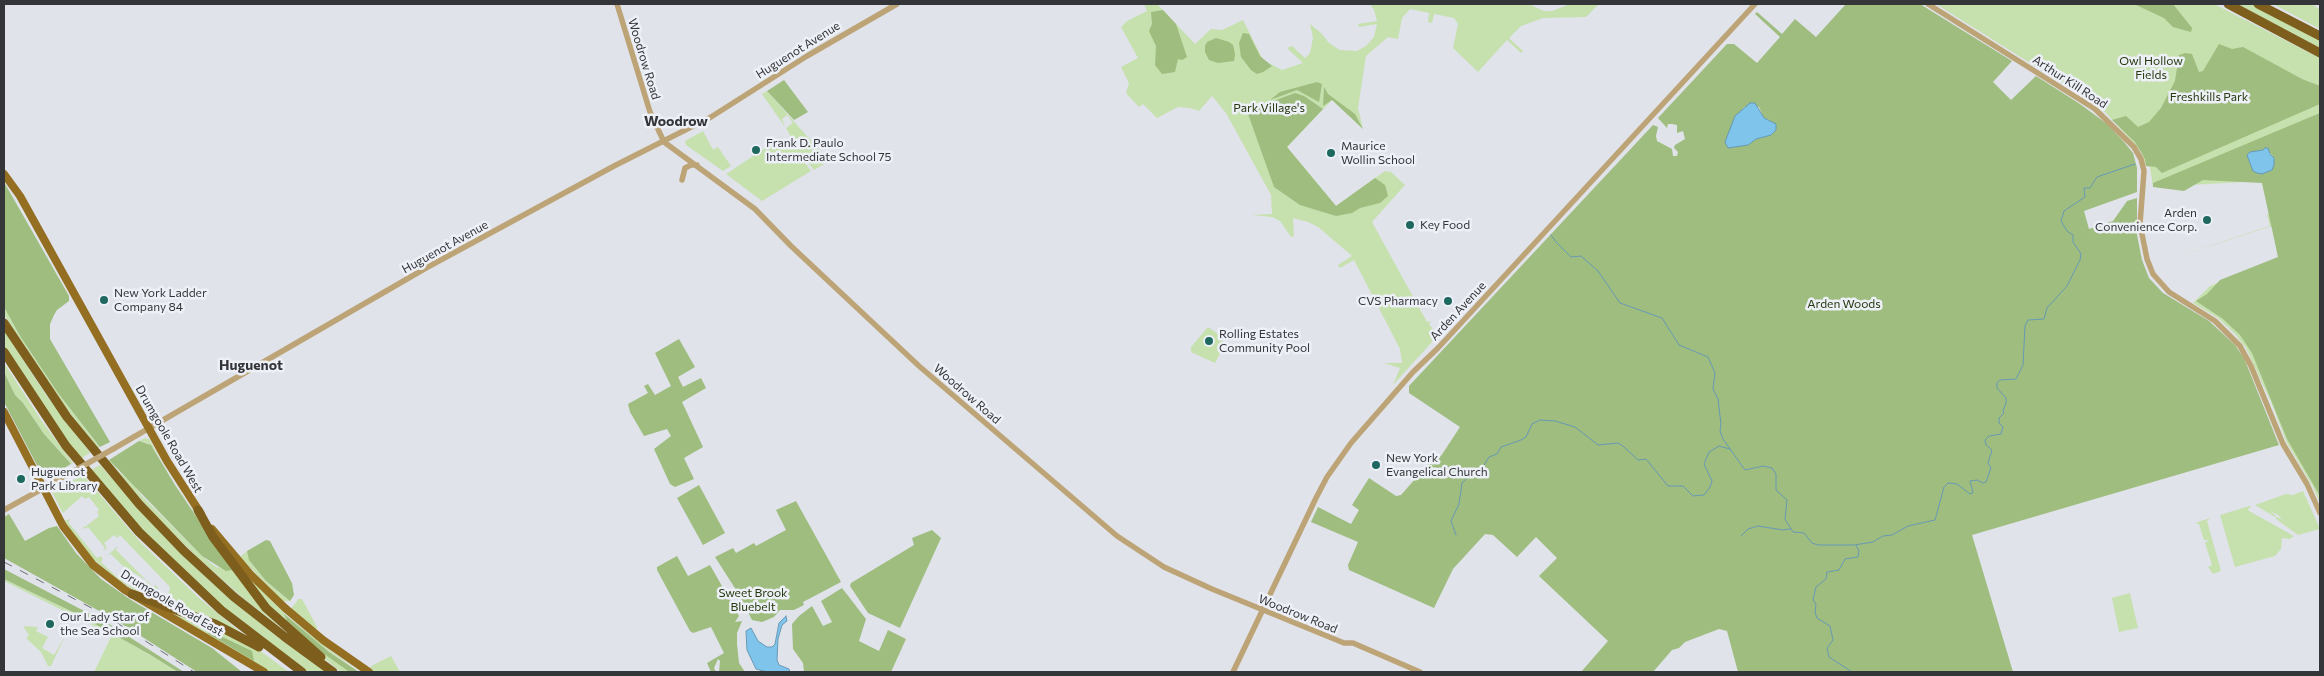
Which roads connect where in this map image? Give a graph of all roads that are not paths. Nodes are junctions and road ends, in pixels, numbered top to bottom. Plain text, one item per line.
1 (617, 4) edge
2 (897, 4) edge
3 (1755, 4) edge
4 (1928, 4) edge
5 (2228, 4) edge
6 (2258, 4) edge
7 (2320, 36) edge
8 (2320, 53) edge
9 (664, 142) junction
10 (697, 165) junction
11 (4, 174) edge
12 (682, 180) dead end
13 (4, 323) edge
14 (4, 352) edge
15 (4, 412) edge
16 (148, 428) junction
17 (44, 489) junction
18 (4, 510) edge
19 (198, 510) junction
20 (2320, 513) edge
21 (132, 594) junction
22 (1262, 610) junction
23 (264, 672) edge
24 (301, 672) edge
25 (333, 672) edge
26 (338, 672) edge
27 (369, 672) edge
28 (1233, 672) edge
29 (1420, 672) edge

1 - 9 street, Woodrow Road
2 - 9 street, Huguenot Avenue
3 - 22 street, Arden Avenue
4 - 20 street, Arthur Kill Road
5 - 8 highway
6 - 7 highway
9 - 10 street, Woodrow Road
9 - 16 street, Huguenot Avenue
10 - 12 street
10 - 22 street, Woodrow Road
11 - 16 main road, Drumgoole Road West
13 - 25 highway
14 - 24 highway
15 - 17 main road, Drumgoole Road East
16 - 17 street, Huguenot Avenue, bridge
16 - 19 main road, Drumgoole Road West
17 - 18 street, Huguenot Avenue
17 - 21 main road, Drumgoole Road East
19 - 26 highway
19 - 27 main road, Drumgoole Road West
21 - 23 main road, Drumgoole Road East
21 - 24 highway
22 - 28 street, Arden Avenue
22 - 29 street, Woodrow Road

